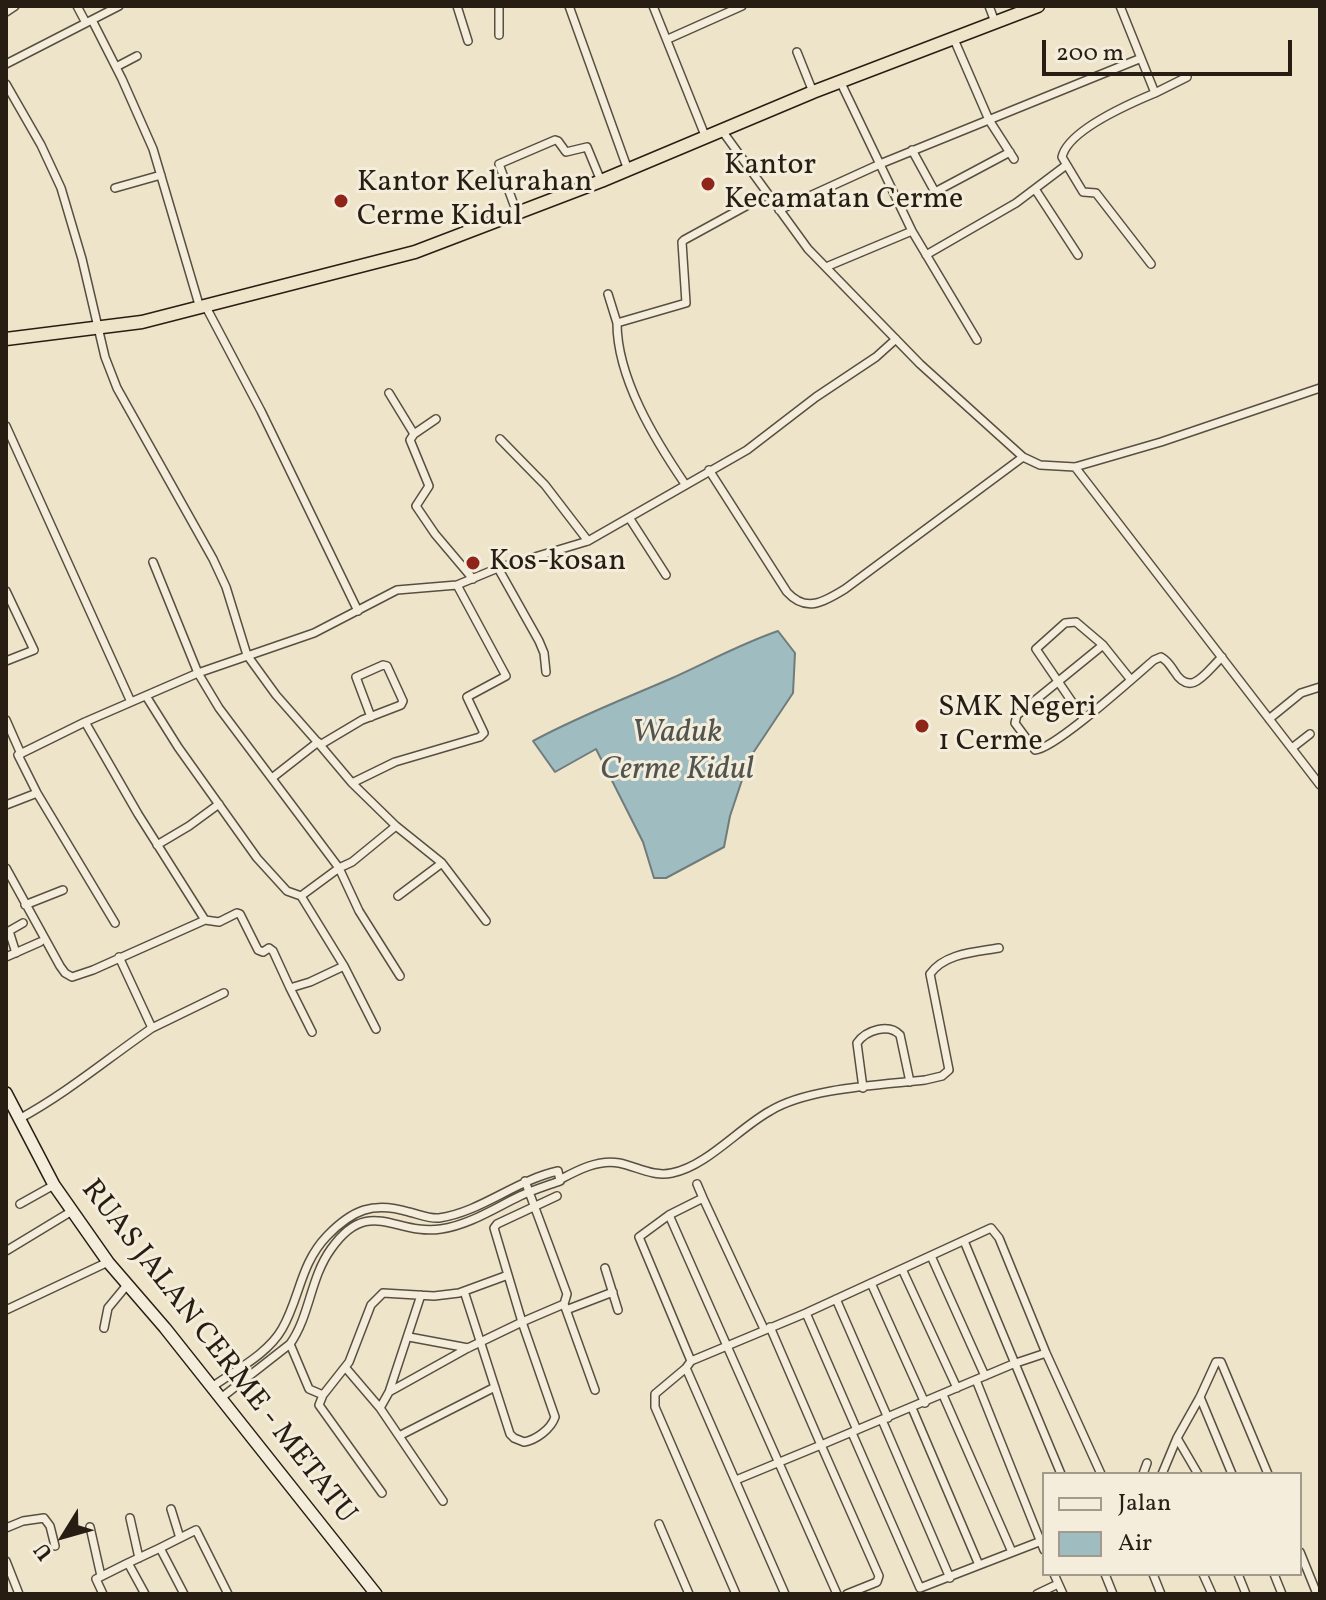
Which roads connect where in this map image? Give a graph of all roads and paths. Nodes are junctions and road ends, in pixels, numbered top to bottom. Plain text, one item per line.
1 (15, 6) edge
2 (77, 6) edge
3 (119, 6) edge
4 (457, 6) edge
5 (499, 6) edge
6 (569, 6) edge
7 (653, 6) edge
8 (742, 6) edge
9 (989, 6) edge
10 (1038, 6) edge
11 (1120, 6) edge
12 (6, 12) edge
13 (89, 21) junction
14 (995, 22) junction
15 (499, 35) dead end
16 (953, 37) junction
17 (668, 39) junction
18 (468, 41) dead end
19 (797, 52) dead end
20 (137, 56) dead end
21 (1139, 59) junction
22 (6, 64) edge
23 (116, 67) junction
24 (1187, 77) dead end
25 (840, 81) junction
26 (6, 84) edge
27 (813, 92) junction
28 (1155, 93) junction
29 (989, 120) junction
30 (723, 132) junction
31 (706, 138) junction
32 (912, 150) junction
33 (880, 164) junction
34 (1065, 166) junction
35 (628, 170) junction
36 (161, 175) junction
37 (601, 181) junction
38 (115, 188) dead end
39 (1035, 189) junction
40 (768, 194) junction
41 (779, 210) junction
42 (517, 214) junction
43 (912, 231) junction
44 (926, 255) junction
45 (1078, 255) dead end
46 (1151, 264) dead end
47 (826, 267) junction
48 (608, 294) dead end
49 (203, 308) junction
50 (617, 323) junction
51 (98, 328) junction
52 (6, 339) edge
53 (896, 339) junction
54 (977, 340) dead end
55 (1320, 388) edge
56 (389, 393) dead end
57 (436, 419) dead end
58 (6, 426) edge
59 (414, 434) junction
60 (500, 439) dead end
61 (1023, 457) junction
62 (1075, 467) junction
63 (709, 470) junction
64 (685, 484) junction
65 (630, 519) junction
66 (588, 541) junction
67 (153, 562) dead end
68 (498, 568) junction
69 (666, 575) dead end
70 (473, 579) junction
71 (457, 585) junction
72 (6, 591) edge
73 (358, 611) junction
74 (1103, 645) junction
75 (247, 655) junction
76 (1222, 657) junction
77 (6, 661) edge
78 (546, 672) dead end
79 (198, 673) junction
80 (1131, 680) junction
81 (1059, 683) junction
82 (1320, 687) edge
83 (146, 696) junction
84 (131, 702) junction
85 (371, 717) junction
86 (1083, 718) junction
87 (1269, 719) junction
88 (6, 720) edge
89 (85, 722) junction
90 (1310, 734) dead end
91 (319, 744) junction
92 (1292, 748) junction
93 (21, 754) junction
94 (272, 778) junction
95 (352, 783) junction
96 (1320, 785) edge
97 (37, 793) junction
98 (219, 804) junction
99 (6, 805) edge
100 (396, 826) junction
101 (157, 845) junction
102 (442, 863) junction
103 (6, 868) edge
104 (339, 868) junction
105 (63, 890) dead end
106 (301, 896) junction
107 (398, 896) dead end
108 (25, 905) junction
109 (205, 920) junction
110 (486, 921) dead end
111 (23, 923) dead end
112 (115, 923) dead end
113 (40, 942) dead end
114 (999, 948) dead end
115 (16, 953) junction
116 (6, 957) edge
117 (119, 957) junction
118 (344, 966) junction
119 (400, 976) dead end
120 (290, 988) junction
121 (224, 993) dead end
122 (152, 1028) junction
123 (376, 1029) dead end
124 (312, 1032) dead end
125 (910, 1082) junction
126 (863, 1088) junction
127 (6, 1093) edge
128 (19, 1119) junction
129 (561, 1179) junction
130 (525, 1181) junction
131 (697, 1184) dead end
132 (54, 1185) junction
133 (529, 1192) junction
134 (557, 1196) dead end
135 (703, 1198) junction
136 (20, 1204) dead end
137 (533, 1207) junction
138 (362, 1209) junction
139 (72, 1211) junction
140 (669, 1215) junction
141 (363, 1221) junction
142 (964, 1241) junction
143 (6, 1251) edge
144 (931, 1256) junction
145 (108, 1262) junction
146 (605, 1268) dead end
147 (902, 1269) junction
148 (303, 1273) junction
149 (508, 1275) junction
150 (316, 1279) junction
151 (871, 1283) junction
152 (127, 1285) junction
153 (464, 1291) junction
154 (296, 1292) junction
155 (613, 1292) junction
156 (421, 1295) junction
157 (309, 1298) junction
158 (836, 1299) junction
159 (565, 1307) junction
160 (6, 1310) edge
161 (618, 1310) dead end
162 (806, 1313) junction
163 (522, 1322) junction
164 (104, 1328) dead end
165 (767, 1328) junction
166 (409, 1337) junction
167 (481, 1343) junction
168 (290, 1344) junction
169 (727, 1346) junction
170 (468, 1348) junction
171 (1046, 1353) junction
172 (689, 1364) junction
173 (1013, 1364) junction
174 (345, 1367) junction
175 (985, 1376) junction
176 (976, 1380) junction
177 (212, 1387) junction
178 (495, 1387) junction
179 (957, 1388) junction
180 (595, 1390) dead end
181 (389, 1392) junction
182 (323, 1395) junction
183 (943, 1395) junction
184 (1200, 1397) junction
185 (221, 1398) junction
186 (925, 1403) junction
187 (380, 1408) junction
188 (912, 1408) junction
189 (885, 1419) junction
190 (854, 1431) junction
191 (399, 1436) junction
192 (1177, 1438) junction
193 (821, 1445) junction
194 (780, 1463) junction
195 (1147, 1463) dead end
196 (1060, 1472) edge
197 (1100, 1472) edge
198 (1144, 1472) edge
199 (1163, 1472) edge
200 (1197, 1472) edge
201 (1231, 1472) edge
202 (1267, 1472) edge
203 (736, 1480) junction
204 (382, 1493) dead end
205 (443, 1501) dead end
206 (171, 1509) dead end
207 (130, 1518) dead end
208 (659, 1524) dead end
209 (90, 1527) dead end
210 (6, 1528) edge
211 (180, 1538) junction
212 (1042, 1542) edge
213 (1042, 1544) edge
214 (55, 1546) dead end
215 (160, 1548) junction
216 (1012, 1552) junction
217 (1302, 1557) edge
218 (139, 1558) junction
219 (6, 1561) edge
220 (128, 1563) junction
221 (979, 1565) junction
222 (101, 1576) junction
223 (1055, 1576) edge
224 (950, 1578) junction
225 (1058, 1584) junction
226 (921, 1591) edge
227 (19, 1594) edge
228 (103, 1594) edge
229 (145, 1594) edge
230 (184, 1594) edge
231 (228, 1594) edge
232 (376, 1594) edge
233 (689, 1594) edge
234 (736, 1594) edge
235 (785, 1594) edge
236 (837, 1594) edge
237 (847, 1594) edge
238 (1037, 1594) edge
239 (1063, 1594) edge
240 (1317, 1594) edge

1 - 12 street
2 - 13 street
3 - 13 street
4 - 18 street
5 - 15 street
6 - 35 street
7 - 17 street
8 - 17 street
9 - 14 street
10 - 14 highway
11 - 21 street
13 - 22 street
13 - 23 street
14 - 16 highway
16 - 25 highway
16 - 29 street
17 - 31 street
19 - 27 street
20 - 23 street
21 - 28 street
21 - 29 street
23 - 36 street
24 - 28 street
25 - 27 highway
25 - 33 street
26 - 51 street
27 - 30 highway
28 - 34 street
29 - 32 street
29 - 32 street
30 - 31 highway
30 - 40 street
31 - 35 highway
32 - 33 street
33 - 41 street
33 - 43 street
34 - 39 street
34 - 46 street
35 - 37 highway
36 - 38 street
36 - 49 street
37 - 42 highway
37 - 42 street
39 - 44 street
39 - 45 street
40 - 41 street
40 - 50 street
41 - 47 street
42 - 49 highway
43 - 44 street
43 - 47 street
44 - 54 street
47 - 53 street
48 - 50 street
49 - 51 highway
49 - 73 street
50 - 64 street
51 - 52 highway
51 - 75 street
53 - 61 street
53 - 63 street
55 - 62 street
56 - 59 street
57 - 59 street
58 - 84 street
59 - 70 street
60 - 66 street
61 - 62 street
61 - 63 street
62 - 76 street
63 - 64 street
64 - 65 street
65 - 66 street
65 - 69 street
66 - 68 street
67 - 79 street
68 - 70 street
68 - 78 street
70 - 71 street
71 - 73 street
71 - 95 street
72 - 77 street
73 - 75 street
74 - 80 street
74 - 81 street
74 - 81 street
75 - 79 street
75 - 91 street
76 - 80 street
76 - 87 street
79 - 83 street
79 - 94 street
80 - 86 street
81 - 86 street
81 - 86 street
82 - 87 street
83 - 84 street
83 - 98 street
84 - 89 street
85 - 85 street
85 - 91 street
87 - 92 street
88 - 93 street
89 - 93 street
89 - 101 street
90 - 92 street
91 - 94 street
91 - 95 street
92 - 96 street
93 - 97 street
94 - 104 street
95 - 100 street
97 - 99 street
97 - 112 street
98 - 101 street
98 - 106 street
100 - 102 street
100 - 104 street
101 - 109 street
102 - 107 street
102 - 110 street
103 - 108 street
104 - 106 street
104 - 119 street
105 - 108 street
106 - 118 street
108 - 117 street
109 - 117 street
109 - 120 street
111 - 115 street
113 - 115 street
114 - 125 street
115 - 116 street
117 - 122 street
118 - 120 street
118 - 123 street
120 - 124 street
121 - 122 street
122 - 128 street
125 - 126 street
125 - 126 street
126 - 129 street
127 - 128 main road, RUAS JALAN CERME - METATU
128 - 132 main road, RUAS JALAN CERME - METATU
129 - 130 street
129 - 133 street
130 - 133 street
130 - 138 street
131 - 135 street
132 - 136 street
132 - 139 main road, RUAS JALAN CERME - METATU
133 - 137 street
133 - 141 street
134 - 137 street
135 - 140 street
135 - 165 street
137 - 149 street
137 - 159 street
138 - 141 street
138 - 148 street
139 - 143 street
139 - 145 main road, RUAS JALAN CERME - METATU
140 - 169 street
140 - 172 street
141 - 150 street
142 - 144 street
142 - 171 street
142 - 173 street
144 - 147 street
144 - 175 street
145 - 152 main road, RUAS JALAN CERME - METATU
145 - 160 street
146 - 155 street
147 - 151 street
147 - 179 street
148 - 150 street
148 - 154 street
149 - 153 street
149 - 163 street
150 - 157 street
151 - 158 street
151 - 186 street
152 - 164 street
152 - 177 main road, RUAS JALAN CERME - METATU
153 - 156 street
153 - 167 street
154 - 157 street
154 - 177 street
155 - 159 street
155 - 161 street
156 - 166 street
156 - 174 street
157 - 168 street
158 - 162 street
158 - 189 street
159 - 163 street
159 - 180 street
162 - 165 street
162 - 190 street
163 - 167 street
163 - 178 street
165 - 169 street
165 - 193 street
166 - 170 street
166 - 181 street
167 - 170 street
167 - 178 street
168 - 182 street
168 - 185 street
169 - 172 street
169 - 194 street
170 - 181 street
171 - 173 street
171 - 197 street
172 - 203 street
172 - 234 street
173 - 175 street
173 - 196 street
174 - 182 street
174 - 187 street
175 - 176 street
176 - 179 street
176 - 212 street
177 - 185 main road, RUAS JALAN CERME - METATU
178 - 191 street
179 - 183 street
181 - 187 street
182 - 204 street
183 - 186 street
183 - 216 street
184 - 192 street
184 - 201 street
184 - 202 street
185 - 232 main road, RUAS JALAN CERME - METATU
186 - 188 street
187 - 191 street
188 - 189 street
188 - 221 street
189 - 190 street
189 - 224 street
190 - 193 street
190 - 226 street
191 - 205 street
192 - 199 street
192 - 200 street
193 - 194 street
193 - 237 street
194 - 203 street
194 - 236 street
195 - 198 street
203 - 235 street
206 - 211 street
207 - 218 street
208 - 233 street
209 - 222 street
210 - 214 street
211 - 215 street
211 - 231 street
213 - 216 street
215 - 218 street
215 - 230 street
216 - 221 street
217 - 240 street
218 - 220 street
219 - 227 street
220 - 222 street
220 - 229 street
221 - 224 street
222 - 228 street
223 - 225 street
224 - 226 street
225 - 238 street
225 - 239 street

